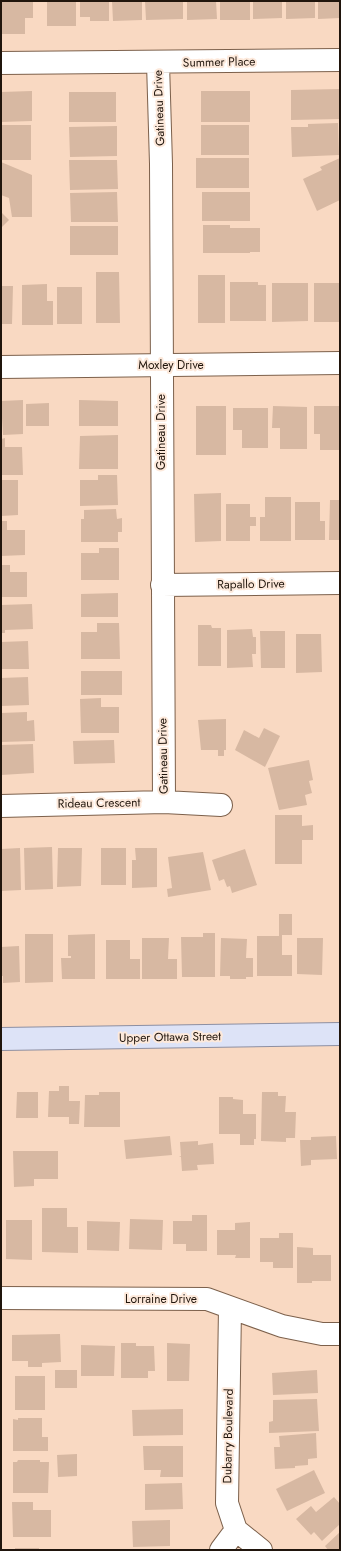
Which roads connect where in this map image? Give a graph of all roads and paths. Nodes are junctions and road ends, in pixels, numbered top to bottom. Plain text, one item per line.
1 (340, 60) edge
2 (1, 63) edge
3 (158, 63) junction
4 (340, 363) edge
5 (161, 364) junction
6 (1, 367) edge
7 (340, 583) edge
8 (162, 585) junction
9 (164, 802) junction
10 (221, 805) dead end
11 (1, 806) edge
12 (340, 1034) edge
13 (1, 1039) edge
14 (1, 1298) edge
15 (230, 1308) junction
16 (340, 1334) edge
17 (236, 1530) junction
18 (221, 1550) edge
19 (261, 1550) edge

1 - 3 street, Summer Place
2 - 3 street, Summer Place
3 - 5 street, Gatineau Drive
4 - 5 street, Moxley Drive
5 - 6 street, Moxley Drive
5 - 8 street, Gatineau Drive
7 - 8 street, Rapallo Drive
8 - 9 street, Gatineau Drive
9 - 10 street, Rideau Crescent
9 - 11 street, Rideau Crescent
12 - 13 main road, Upper Ottawa Street
14 - 15 street, Lorraine Drive
15 - 16 street, Lorraine Drive
15 - 17 street, Dubarry Boulevard
17 - 18 street
17 - 19 street

